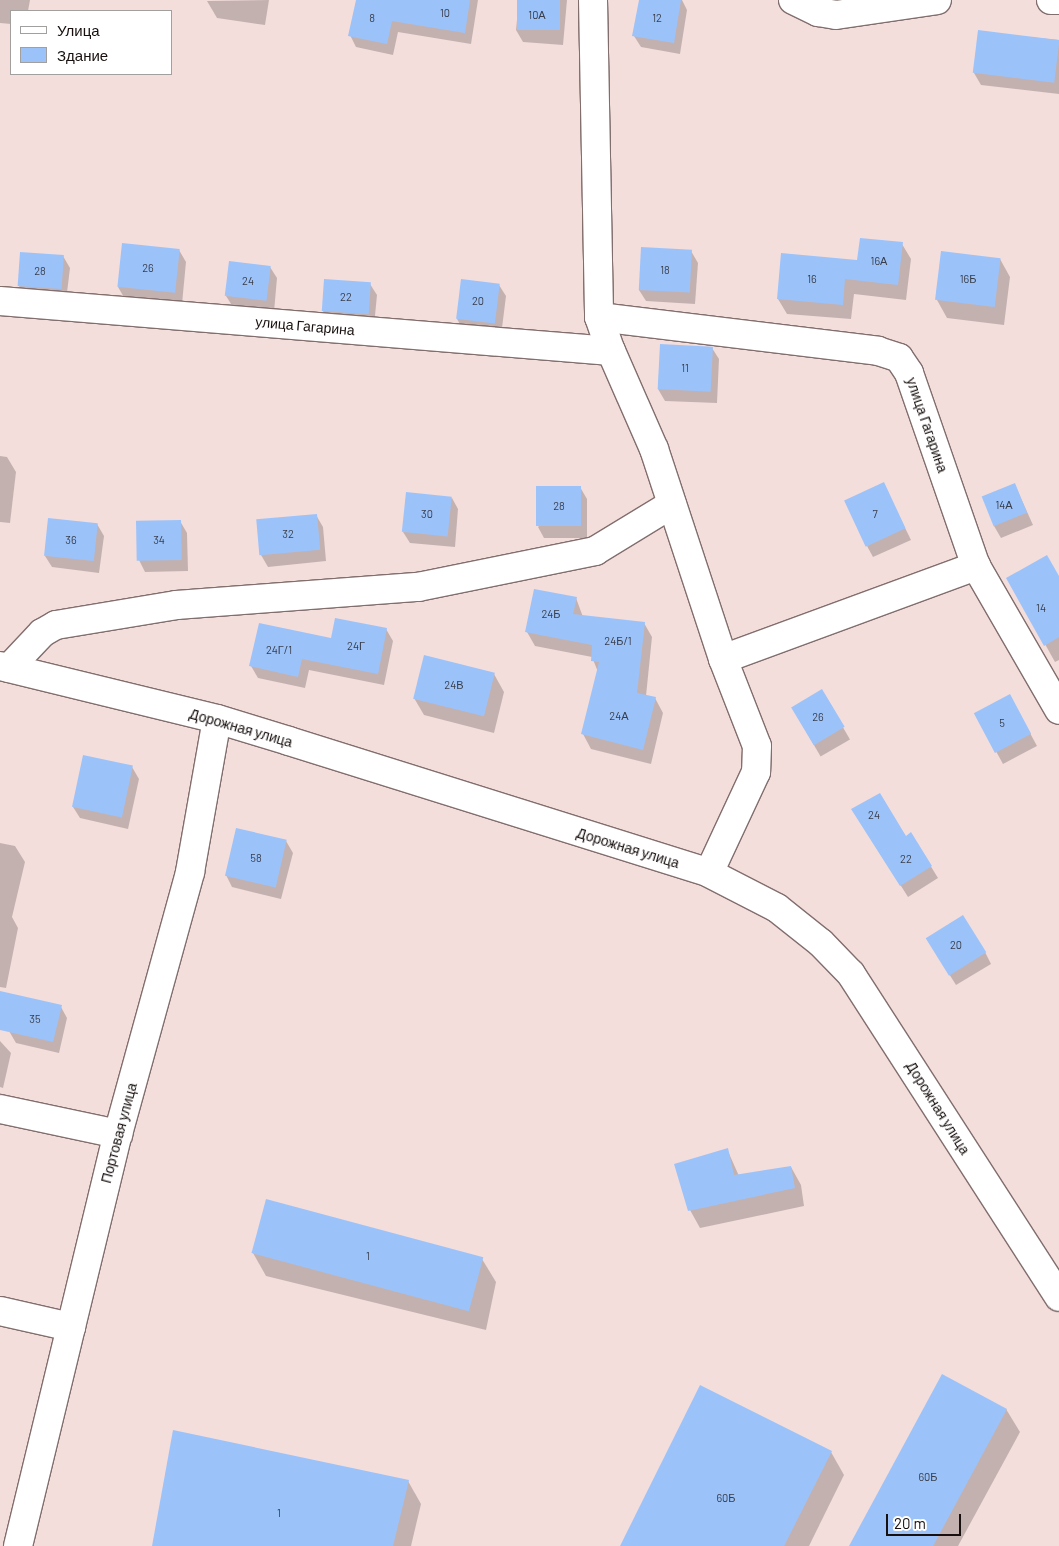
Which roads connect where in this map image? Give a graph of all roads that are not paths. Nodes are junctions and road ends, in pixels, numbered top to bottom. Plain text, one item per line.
1 (593, 0) edge
2 (793, 0) edge
3 (937, 0) edge
4 (1050, 0) edge
5 (1059, 0) edge
6 (0, 300) edge
7 (599, 317) junction
8 (611, 351) junction
9 (672, 504) junction
10 (976, 566) junction
11 (723, 660) junction
12 (5, 667) edge
13 (1059, 710) edge
14 (217, 720) junction
15 (709, 874) junction
16 (0, 1109) edge
17 (118, 1134) junction
18 (1059, 1297) edge
19 (0, 1311) edge
20 (71, 1327) junction
21 (12, 1540) edge

1 - 7 street
2 - 3 street
4 - 5 street
6 - 8 street, улица Гагарина
7 - 8 street
7 - 10 street, улица Гагарина
8 - 9 street
9 - 11 street
9 - 12 street, Дорожная улица
10 - 11 street
10 - 13 street, улица Гагарина
11 - 15 street
12 - 14 street, Дорожная улица
14 - 15 street, Дорожная улица
14 - 17 street, Портовая улица
15 - 18 street, Дорожная улица
16 - 17 street
17 - 20 street, Портовая улица
19 - 20 street
20 - 21 street, Портовая улица

